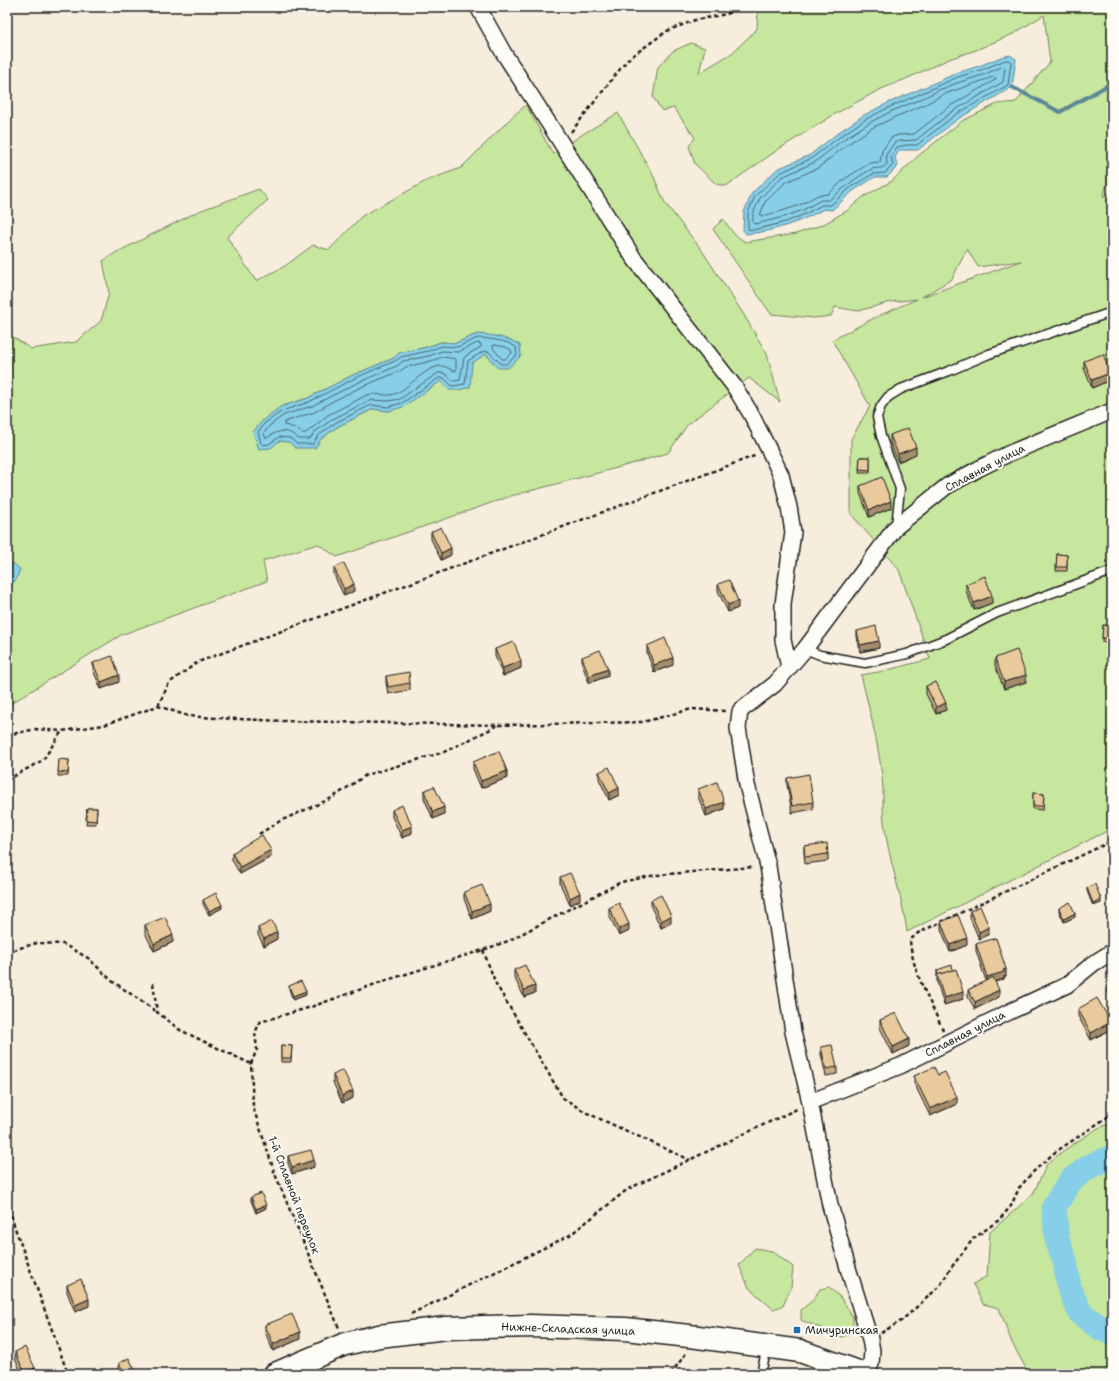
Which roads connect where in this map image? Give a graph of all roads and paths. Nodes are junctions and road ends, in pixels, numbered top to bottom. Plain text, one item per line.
1 (478, 7) edge
2 (736, 7) edge
3 (562, 144) junction
4 (1112, 312) edge
5 (1112, 411) edge
6 (769, 450) junction
7 (896, 527) junction
8 (1112, 571) edge
9 (805, 649) junction
10 (789, 667) junction
11 (158, 706) junction
12 (740, 711) junction
13 (499, 725) junction
14 (62, 731) junction
15 (7, 735) edge
16 (7, 780) edge
17 (258, 834) dead end
18 (1112, 841) edge
19 (768, 866) junction
20 (482, 950) junction
21 (1112, 952) edge
22 (7, 953) edge
23 (152, 983) dead end
24 (157, 1012) junction
25 (948, 1041) junction
26 (251, 1064) junction
27 (810, 1102) junction
28 (1112, 1114) edge
29 (690, 1160) junction
30 (7, 1202) edge
31 (408, 1315) dead end
32 (698, 1337) junction
33 (870, 1339) junction
34 (346, 1344) junction
35 (767, 1346) junction
36 (68, 1374) edge
37 (275, 1374) edge
38 (671, 1374) edge
39 (761, 1374) edge
40 (864, 1374) edge
41 (867, 1374) edge

1 - 3 street
2 - 3 path
3 - 6 street
4 - 7 lane
5 - 7 street, Сплавная улица
6 - 10 street
6 - 11 path
7 - 9 street, Сплавная улица
8 - 9 lane
9 - 10 street, Сплавная улица
10 - 12 street, Сплавная улица
11 - 13 path
11 - 14 path
12 - 13 path
12 - 19 street
13 - 17 path
14 - 15 path
14 - 16 path
18 - 25 path
19 - 20 path
19 - 27 street
20 - 26 path, 1-й Сплавной переулок
20 - 29 path
21 - 25 street, Сплавная улица
22 - 24 path
23 - 24 path
24 - 26 path
25 - 27 street, Сплавная улица
26 - 34 path, 1-й Сплавной переулок
27 - 29 path
27 - 33 street
28 - 33 path
29 - 31 path
30 - 36 path
32 - 34 street, Нижне-Складская улица
32 - 35 street, Нижне-Складская улица
32 - 38 path
33 - 41 street
34 - 37 street, Нижне-Складская улица
35 - 39 lane
35 - 40 street, Нижне-Складская улица

